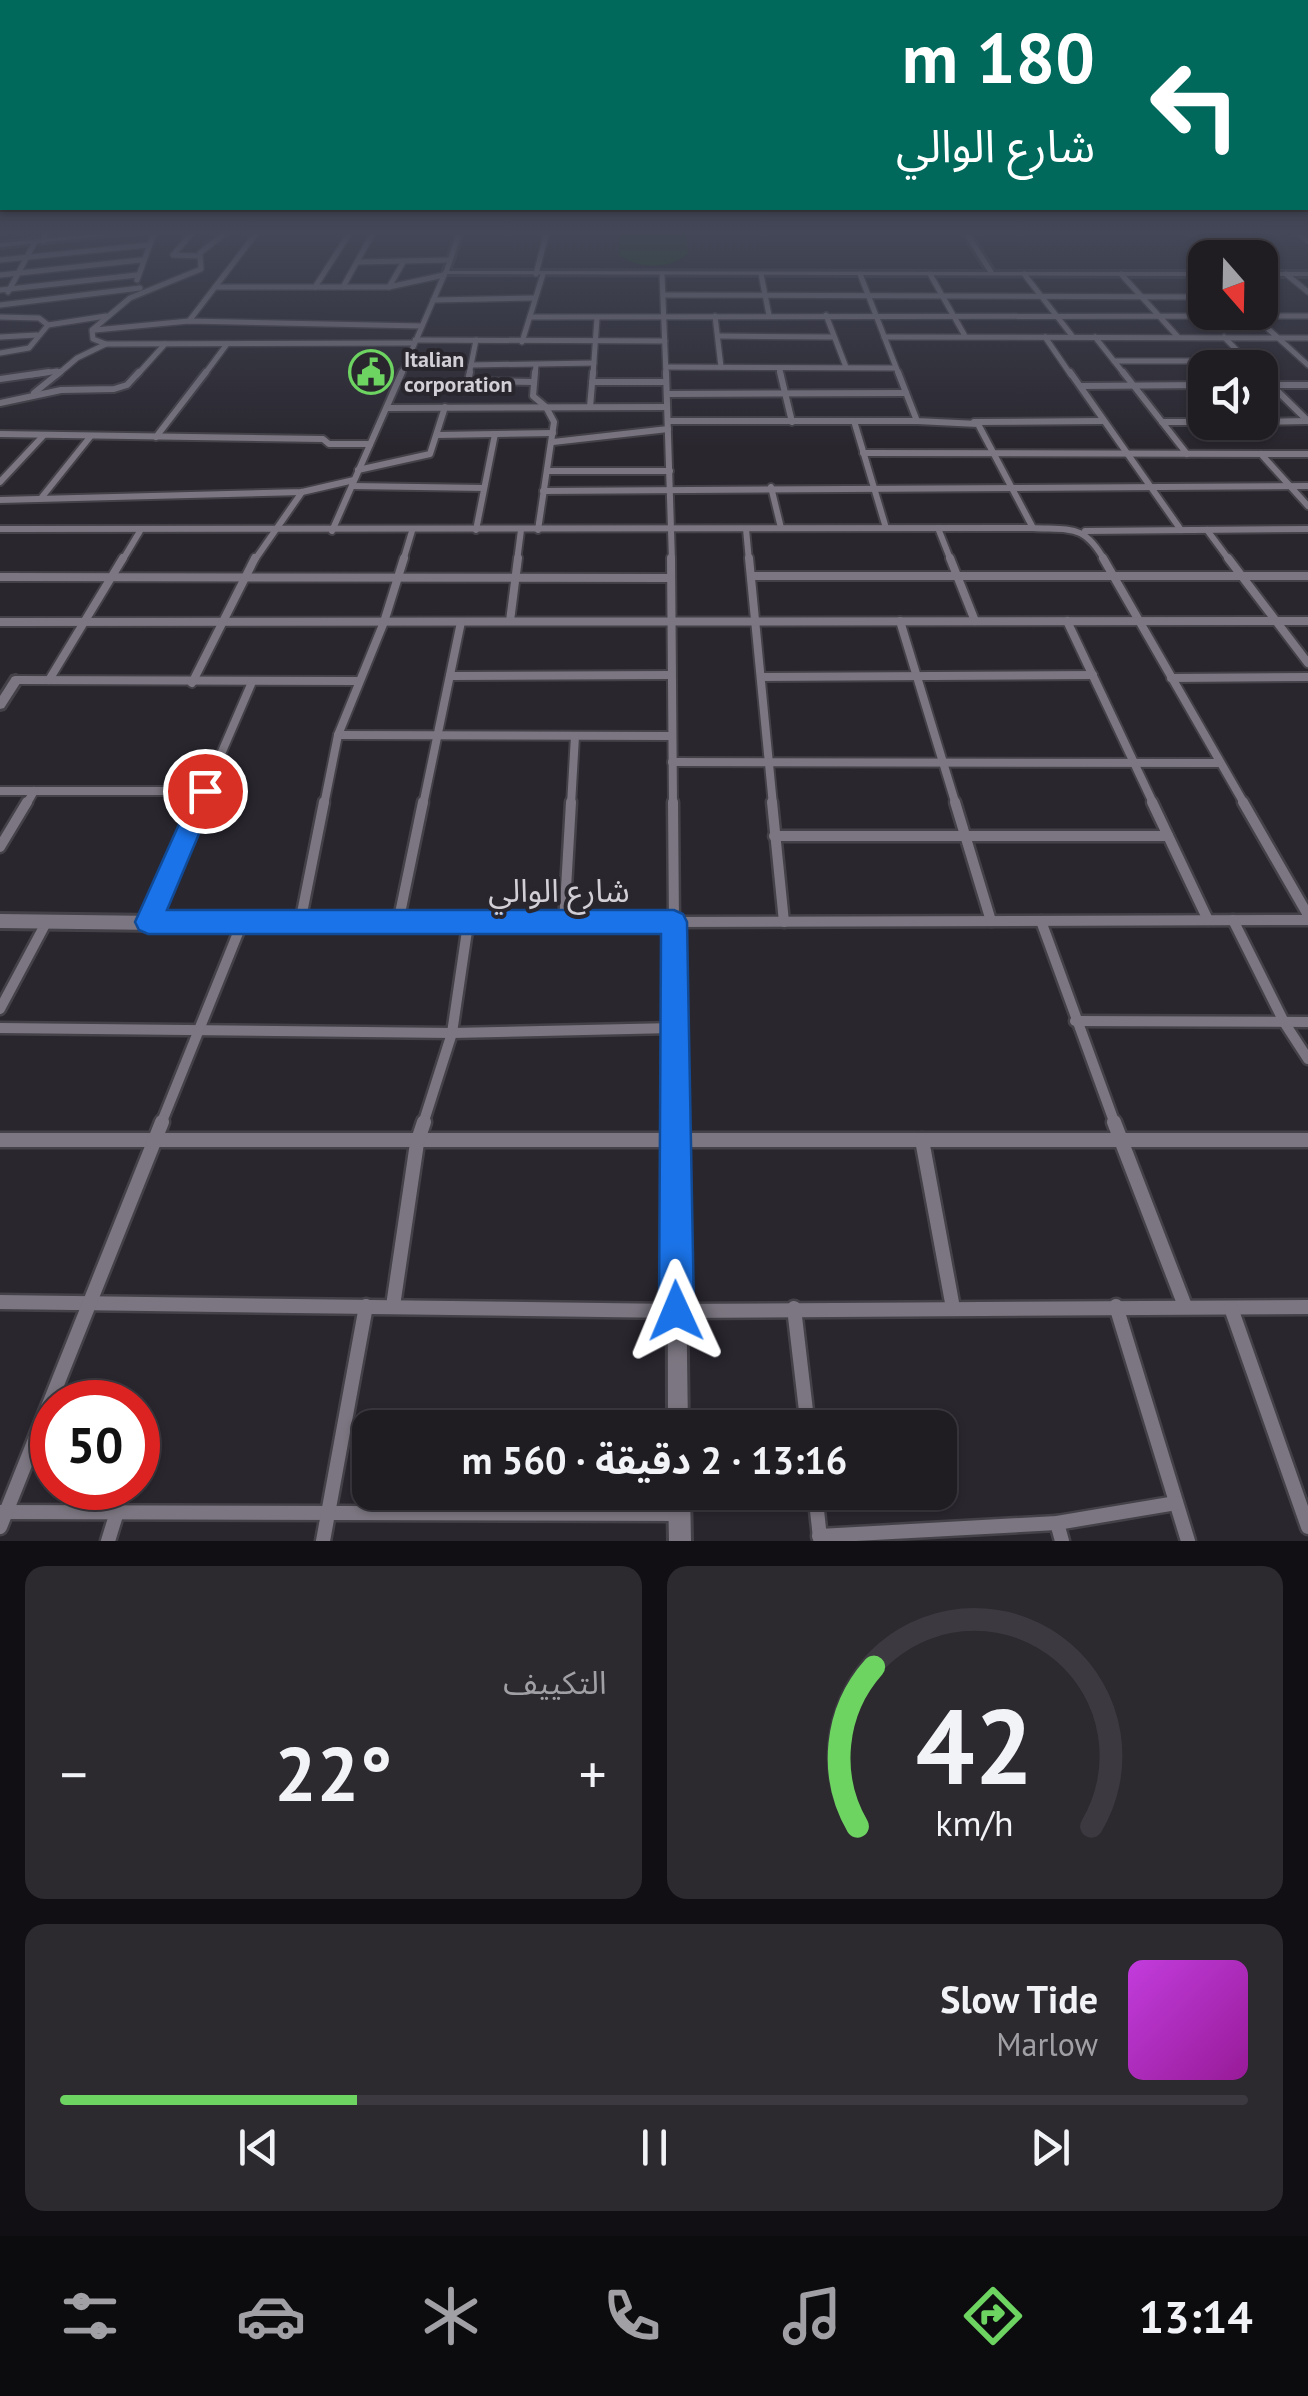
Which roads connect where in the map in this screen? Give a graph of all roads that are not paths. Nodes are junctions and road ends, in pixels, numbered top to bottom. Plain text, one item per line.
1 (41, 303) edge
2 (128, 303) edge
3 (203, 303) edge
4 (432, 303) edge
5 (534, 303) edge
6 (662, 303) edge
7 (766, 303) edge
8 (871, 303) edge
9 (946, 303) edge
10 (1048, 303) edge
11 (1146, 303) edge
12 (0, 309) edge
13 (875, 314) junction
14 (770, 315) junction
15 (826, 315) junction
16 (953, 315) junction
17 (1056, 315) junction
18 (1157, 315) junction
19 (1188, 315) edge
20 (1278, 315) edge
21 (108, 316) junction
22 (715, 316) junction
23 (1308, 316) edge
24 (530, 317) junction
25 (663, 317) junction
26 (597, 318) junction
27 (189, 322) junction
28 (48, 324) junction
29 (422, 326) junction
30 (92, 330) junction
31 (1269, 330) edge
32 (37, 335) junction
33 (718, 336) junction
34 (884, 336) junction
35 (964, 336) junction
36 (833, 337) junction
37 (1045, 337) junction
38 (1072, 337) junction
39 (1096, 337) junction
40 (1178, 337) junction
41 (0, 338) edge
42 (1224, 338) junction
43 (1278, 338) junction
44 (1308, 338) edge
45 (476, 340) junction
46 (664, 341) junction
47 (415, 342) junction
48 (522, 342) junction
49 (596, 342) junction
50 (106, 344) junction
51 (165, 344) junction
52 (228, 344) junction
53 (1236, 350) edge
54 (0, 352) edge
55 (1114, 361) junction
56 (1188, 361) edge
57 (536, 364) junction
58 (594, 364) junction
59 (1307, 364) edge
60 (471, 365) junction
61 (666, 367) junction
62 (846, 367) junction
63 (721, 368) junction
64 (779, 368) junction
65 (896, 368) junction
66 (59, 371) junction
67 (0, 379) edge
68 (533, 382) junction
69 (592, 382) junction
70 (666, 382) junction
71 (1133, 385) junction
72 (1188, 385) edge
73 (1278, 385) edge
74 (1308, 385) edge
75 (1081, 386) junction
76 (906, 392) junction
77 (1278, 392) edge
78 (786, 393) junction
79 (667, 394) junction
80 (30, 396) junction
81 (0, 403) edge
82 (444, 407) junction
83 (546, 407) junction
84 (590, 407) junction
85 (668, 407) junction
86 (388, 408) junction
87 (917, 421) junction
88 (1102, 421) junction
89 (792, 422) junction
90 (854, 422) junction
91 (974, 422) junction
92 (1162, 422) junction
93 (1188, 422) edge
94 (1278, 422) edge
95 (668, 425) junction
96 (0, 434) edge
97 (495, 434) junction
98 (437, 435) junction
99 (43, 436) junction
100 (156, 436) junction
101 (90, 437) junction
102 (553, 438) junction
103 (370, 444) junction
104 (863, 453) junction
105 (992, 453) junction
106 (1126, 454) junction
107 (1186, 454) junction
108 (1261, 454) junction
109 (1308, 454) edge
110 (358, 470) junction
111 (548, 470) junction
112 (670, 471) junction
113 (0, 482) edge
114 (353, 483) junction
115 (1149, 486) junction
116 (1290, 486) junction
117 (1308, 486) edge
118 (771, 487) junction
119 (873, 487) junction
120 (1010, 487) junction
121 (484, 488) junction
122 (671, 488) junction
123 (543, 491) junction
124 (302, 492) junction
125 (42, 497) junction
126 (0, 500) edge
127 (1308, 506) edge
128 (781, 528) junction
129 (886, 528) junction
130 (938, 528) junction
131 (1033, 528) junction
132 (0, 529) edge
133 (670, 529) junction
134 (746, 529) junction
135 (1308, 529) edge
136 (412, 530) junction
137 (476, 530) junction
138 (521, 530) junction
139 (538, 530) junction
140 (1181, 530) junction
141 (1207, 530) junction
142 (140, 531) junction
143 (269, 531) junction
144 (332, 531) junction
145 (1082, 531) junction
146 (398, 576) junction
147 (515, 576) junction
148 (752, 576) junction
149 (957, 576) junction
150 (1112, 576) junction
151 (1242, 576) junction
152 (1308, 576) edge
153 (0, 577) edge
154 (110, 577) junction
155 (242, 577) junction
156 (670, 578) junction
157 (87, 620) junction
158 (670, 620) junction
159 (974, 620) junction
160 (1138, 620) junction
161 (1308, 620) edge
162 (900, 621) junction
163 (1067, 621) junction
164 (1276, 621) junction
165 (0, 622) edge
166 (384, 622) junction
167 (462, 622) junction
168 (510, 622) junction
169 (757, 622) junction
170 (220, 623) junction
171 (1308, 663) edge
172 (671, 675) junction
173 (1093, 675) junction
174 (450, 676) junction
175 (917, 676) junction
176 (760, 677) junction
177 (1308, 677) edge
178 (1171, 678) junction
179 (0, 680) edge
180 (16, 680) junction
181 (48, 680) junction
182 (359, 681) junction
183 (252, 682) junction
184 (192, 683) junction
185 (0, 705) edge
186 (338, 735) junction
187 (438, 736) junction
188 (576, 736) junction
189 (671, 736) junction
190 (672, 762) junction
191 (766, 762) junction
192 (944, 762) junction
193 (1134, 763) junction
194 (1220, 763) junction
195 (0, 791) edge
196 (34, 791) junction
197 (205, 791) junction
198 (774, 836) junction
199 (966, 836) junction
200 (1168, 836) junction
201 (0, 847) edge
202 (1308, 917) edge
203 (0, 920) edge
204 (1208, 920) junction
205 (1233, 920) junction
206 (47, 921) junction
207 (991, 921) junction
208 (1041, 921) junction
209 (148, 922) junction
210 (674, 922) junction
211 (784, 922) junction
212 (242, 923) junction
213 (564, 923) junction
214 (300, 924) junction
215 (398, 924) junction
216 (468, 924) junction
217 (0, 1009) edge
218 (1074, 1021) junction
219 (1284, 1022) junction
220 (1308, 1022) edge
221 (0, 1028) edge
222 (198, 1028) junction
223 (673, 1028) junction
224 (452, 1034) junction
225 (1308, 1059) edge
226 (152, 1139) junction
227 (0, 1140) edge
228 (674, 1140) junction
229 (922, 1140) junction
230 (1308, 1140) edge
231 (1122, 1141) junction
232 (418, 1143) junction
233 (0, 1302) edge
234 (92, 1302) junction
235 (366, 1306) junction
236 (393, 1306) junction
237 (1116, 1306) junction
238 (1186, 1306) junction
239 (1308, 1306) edge
240 (794, 1308) junction
241 (953, 1308) junction
242 (1231, 1308) junction
243 (676, 1311) junction
244 (678, 1410) edge
245 (806, 1410) edge
246 (1176, 1504) junction
247 (406, 1510) edge
248 (680, 1510) edge
249 (817, 1510) edge
250 (1304, 1510) edge
251 (117, 1512) junction
252 (328, 1512) junction
253 (2, 1517) edge
254 (1057, 1523) junction
255 (1308, 1527) edge
256 (820, 1538) edge
257 (108, 1541) edge
258 (323, 1541) edge
259 (680, 1541) edge
260 (1062, 1541) edge
261 (1188, 1541) edge

1 - 12 street
2 - 21 street
3 - 27 street
4 - 29 street
5 - 24 street
6 - 25 street
7 - 14 street
8 - 13 street
9 - 16 street
10 - 17 street
11 - 18 street
12 - 28 street
13 - 15 street
13 - 16 street
13 - 34 street
14 - 15 street
14 - 22 street
15 - 36 street
16 - 17 street
16 - 35 street
17 - 18 street
17 - 38 street
18 - 19 street
18 - 40 street
20 - 23 street
21 - 28 street
21 - 30 street
22 - 25 street
22 - 33 street
24 - 26 street
24 - 48 street
25 - 26 street
25 - 46 street
26 - 49 street
27 - 29 street
27 - 30 street
28 - 32 street
29 - 47 street
30 - 50 street
31 - 43 street
32 - 41 street
32 - 54 street
33 - 36 street
33 - 63 street
34 - 35 street
34 - 65 street
35 - 37 street
36 - 62 street
37 - 38 street
37 - 75 street
38 - 39 street
39 - 40 street
39 - 55 street
40 - 42 street
42 - 43 street
42 - 53 street
43 - 44 street
43 - 59 street
45 - 47 street
45 - 48 street
45 - 60 street
46 - 49 street
46 - 61 street
47 - 52 street
47 - 86 street
48 - 49 street
49 - 58 street
50 - 51 street
50 - 66 street
51 - 52 street
51 - 80 street
52 - 100 street
55 - 56 street
55 - 71 street
57 - 58 street
57 - 60 street
57 - 68 street
58 - 69 street
60 - 68 street
61 - 63 street
61 - 70 street
62 - 64 street
62 - 65 street
63 - 64 street
64 - 78 street
65 - 76 street
66 - 67 street
66 - 80 street
68 - 83 street
69 - 70 street
69 - 84 street
70 - 79 street
71 - 72 street
71 - 75 street
71 - 92 street
73 - 74 street
75 - 88 street
76 - 78 street
76 - 87 street
77 - 94 street
78 - 79 street
78 - 89 street
79 - 85 street
80 - 81 street
82 - 83 street
82 - 86 street
82 - 98 street
83 - 84 street
83 - 102 street
84 - 85 street
85 - 95 street
86 - 103 street
87 - 90 street
87 - 91 street
88 - 91 street
88 - 106 street
89 - 90 street
89 - 95 street
90 - 104 street
91 - 105 street
92 - 93 street
92 - 107 street
95 - 102 street
95 - 112 street
96 - 99 street
97 - 98 street
97 - 102 street
97 - 121 street
98 - 110 street
99 - 101 street
99 - 113 street
100 - 101 street
100 - 103 street
101 - 125 street
102 - 111 street
103 - 110 street
104 - 105 street
104 - 119 street
105 - 106 street
105 - 120 street
106 - 107 street
106 - 115 street
107 - 108 street
108 - 109 street
108 - 116 street
110 - 114 street
111 - 112 street
111 - 123 street
112 - 122 street
114 - 121 street
114 - 124 street
114 - 144 street
115 - 116 street
115 - 120 street
115 - 140 street
116 - 117 street
116 - 127 street
118 - 119 street
118 - 122 street
118 - 128 street
119 - 120 street
119 - 129 street
120 - 131 street
121 - 137 street
122 - 123 street
122 - 133 street
123 - 139 street
124 - 125 street
124 - 143 street
125 - 126 street
128 - 129 street
128 - 134 street
129 - 130 street
130 - 131 street
130 - 149 street
131 - 145 street
132 - 142 street
133 - 134 street
133 - 139 street
133 - 156 street
134 - 148 street
135 - 141 street
136 - 137 street
136 - 144 street
136 - 146 street
137 - 138 street
138 - 139 street
138 - 147 street
140 - 141 street
140 - 145 street
141 - 151 street
142 - 143 street
142 - 154 street
143 - 144 street
143 - 155 street
145 - 150 street
146 - 147 street
146 - 155 street
146 - 166 street
147 - 156 street
147 - 168 street
148 - 149 street
148 - 169 street
149 - 150 street
149 - 159 street
150 - 151 street
150 - 160 street
151 - 152 street
151 - 164 street
153 - 154 street
154 - 155 street
154 - 157 street
155 - 170 street
156 - 158 street
157 - 165 street
157 - 170 street
157 - 181 street
158 - 168 street
158 - 169 street
158 - 172 street
159 - 162 street
159 - 163 street
160 - 163 street
160 - 164 street
160 - 178 street
161 - 164 street
162 - 169 street
162 - 175 street
163 - 173 street
164 - 171 street
166 - 167 street
166 - 170 street
166 - 182 street
167 - 168 street
167 - 174 street
169 - 176 street
170 - 184 street
172 - 174 street
172 - 189 street
173 - 175 street
173 - 193 street
174 - 187 street
175 - 176 street
175 - 192 street
176 - 191 street
177 - 178 street
178 - 194 street
179 - 180 street
180 - 181 street
180 - 185 street
181 - 184 street
182 - 183 street
182 - 186 street
183 - 184 street
183 - 197 street
186 - 187 street
186 - 214 street
187 - 188 street
187 - 215 street
188 - 189 street
188 - 213 street
189 - 190 street
190 - 191 street
190 - 210 street
191 - 192 street
191 - 198 street
192 - 193 street
192 - 199 street
193 - 194 street
193 - 200 street
194 - 202 street
195 - 196 street
196 - 197 street
196 - 201 street
197 - 209 street
198 - 199 street
198 - 211 street
199 - 200 street
199 - 207 street
200 - 204 street
202 - 205 street
203 - 206 street, شارع الوالي
204 - 205 street
204 - 208 street
205 - 219 street
206 - 209 street, شارع الوالي
206 - 217 street
207 - 208 street
207 - 211 street
208 - 218 street
209 - 212 street, شارع الوالي
210 - 211 street
210 - 213 street, شارع الوالي
210 - 223 street
212 - 214 street, شارع الوالي
212 - 222 street
213 - 216 street, شارع الوالي
214 - 215 street, شارع الوالي
215 - 216 street, شارع الوالي
216 - 224 street
218 - 219 street
218 - 231 street
219 - 220 street
219 - 225 street
221 - 222 street
222 - 224 street
222 - 226 street
223 - 224 street
223 - 228 street
224 - 232 street
226 - 227 street
226 - 232 street
226 - 234 street
228 - 229 street
228 - 232 street
228 - 243 street
229 - 231 street
229 - 241 street
230 - 231 street
231 - 238 street
232 - 236 street
233 - 234 street
234 - 235 street
234 - 253 street
235 - 236 street
235 - 252 street
236 - 243 street
237 - 238 street
237 - 241 street
237 - 246 street
238 - 242 street
239 - 242 street
240 - 241 street
240 - 243 street
240 - 245 street
242 - 250 street
243 - 244 street
246 - 254 street
246 - 261 street
247 - 252 street
248 - 259 street
249 - 256 street
250 - 255 street
251 - 252 street
251 - 253 street
251 - 257 street
252 - 258 street
254 - 256 street
254 - 260 street

